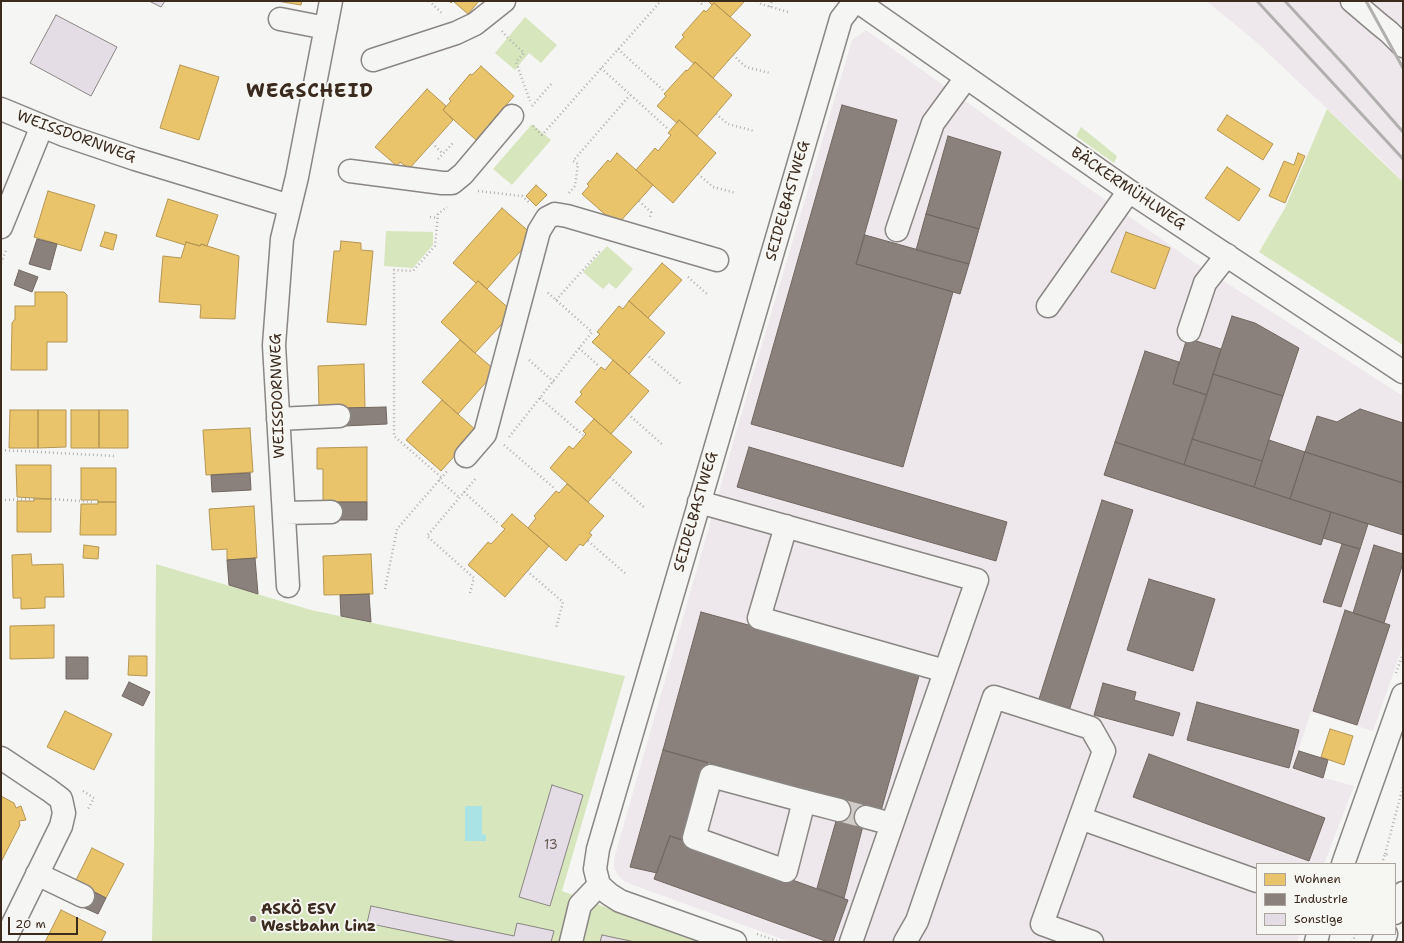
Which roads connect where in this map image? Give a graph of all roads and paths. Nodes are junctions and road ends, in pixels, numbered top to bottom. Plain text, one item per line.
1 (331, 1) edge
2 (661, 1) edge
3 (698, 1) edge
4 (758, 1) edge
5 (772, 1) edge
6 (856, 1) edge
7 (1352, 1) edge
8 (704, 6) dead end
9 (496, 7) edge
10 (770, 7) junction
11 (788, 12) dead end
12 (280, 19) dead end
13 (326, 28) junction
14 (1403, 46) edge
15 (618, 49) junction
16 (733, 55) dead end
17 (373, 60) dead end
18 (601, 68) junction
19 (770, 73) dead end
20 (966, 78) junction
21 (663, 90) dead end
22 (630, 95) junction
23 (532, 106) dead end
24 (1, 109) edge
25 (716, 114) dead end
26 (512, 116) dead end
27 (42, 126) junction
28 (532, 126) dead end
29 (668, 128) dead end
30 (754, 131) dead end
31 (432, 143) dead end
32 (443, 154) dead end
33 (350, 171) dead end
34 (698, 174) dead end
35 (452, 183) junction
36 (1129, 191) junction
37 (736, 193) dead end
38 (450, 204) dead end
39 (290, 206) junction
40 (551, 216) junction
41 (430, 217) dead end
42 (438, 218) junction
43 (897, 230) dead end
44 (617, 231) junction
45 (5, 236) edge
46 (1226, 255) junction
47 (717, 260) dead end
48 (1, 263) edge
49 (556, 300) dead end
50 (1048, 306) dead end
51 (1189, 331) dead end
52 (579, 348) dead end
53 (646, 354) dead end
54 (504, 364) junction
55 (599, 366) dead end
56 (1403, 372) edge
57 (554, 382) dead end
58 (681, 384) dead end
59 (540, 398) dead end
60 (628, 414) dead end
61 (339, 416) dead end
62 (278, 419) junction
63 (583, 435) dead end
64 (663, 444) dead end
65 (504, 445) dead end
66 (1, 450) edge
67 (115, 456) dead end
68 (466, 456) joint
69 (610, 477) dead end
70 (440, 479) junction
71 (554, 488) dead end
72 (464, 492) dead end
73 (460, 498) dead end
74 (34, 499) dead end
75 (51, 499) dead end
76 (1, 500) edge
77 (95, 502) dead end
78 (699, 502) junction
79 (645, 508) dead end
80 (331, 512) dead end
81 (284, 513) junction
82 (498, 523) dead end
83 (786, 526) junction
84 (588, 541) dead end
85 (528, 571) dead end
86 (626, 574) dead end
87 (288, 586) dead end
88 (385, 589) dead end
89 (556, 628) dead end
90 (946, 671) junction
91 (1403, 695) edge
92 (1, 758) edge
93 (1403, 787) edge
94 (804, 801) junction
95 (839, 810) tunnel mouth
96 (866, 817) tunnel mouth
97 (1080, 818) junction
98 (892, 824) junction
99 (1385, 854) junction
100 (1389, 855) dead end
101 (1343, 863) edge
102 (1382, 863) edge
103 (37, 874) junction
104 (1256, 881) edge
105 (599, 885) junction
106 (1403, 893) edge
107 (83, 896) dead end
108 (1396, 910) edge
109 (9, 940) edge
110 (571, 942) edge
111 (735, 942) edge
112 (851, 942) edge
113 (905, 942) edge
114 (1092, 942) edge

1 - 13 street, WEISSDORNWEG
2 - 15 path
3 - 8 path
4 - 10 path
5 - 10 path
6 - 20 street, BÄCKERMÜHLWEG
6 - 78 street, SEIDELBASTWEG
7 - 14 street
9 - 17 street
9 - 23 path
10 - 11 path
12 - 13 street
13 - 39 street, WEISSDORNWEG
15 - 18 path
15 - 21 path
16 - 19 path
18 - 22 path
18 - 28 path
20 - 36 street, BÄCKERMÜHLWEG
20 - 43 street
22 - 29 path
22 - 40 path
24 - 27 street, WEISSDORNWEG
25 - 30 path
26 - 35 street
27 - 39 street, WEISSDORNWEG
27 - 45 street
31 - 32 path
33 - 35 street
34 - 37 path
35 - 40 path
36 - 46 street, BÄCKERMÜHLWEG
36 - 50 street
38 - 42 path
39 - 62 street, WEISSDORNWEG
40 - 44 street
40 - 54 street
41 - 42 path
42 - 70 path
44 - 47 street
44 - 49 path
45 - 48 path
46 - 51 street
46 - 56 street, BÄCKERMÜHLWEG
52 - 55 path
53 - 58 path
54 - 57 path
54 - 68 street
59 - 63 path
60 - 64 path
61 - 62 street
62 - 81 street, WEISSDORNWEG
65 - 71 path
66 - 67 path
68 - 70 path
69 - 79 path
70 - 73 path
70 - 88 path
72 - 82 path
74 - 76 path
75 - 77 path
78 - 83 street
78 - 105 street, SEIDELBASTWEG
80 - 81 street
81 - 87 street, WEISSDORNWEG
83 - 90 street
83 - 90 street
84 - 86 path
85 - 89 path
90 - 98 street
91 - 101 street
92 - 103 street
93 - 99 path
94 - 94 street
94 - 95 street
96 - 98 street
97 - 104 street
97 - 113 street
97 - 114 street
98 - 112 street
99 - 100 path
99 - 102 path
103 - 107 street
103 - 109 street
105 - 110 street
105 - 111 street
106 - 108 street

